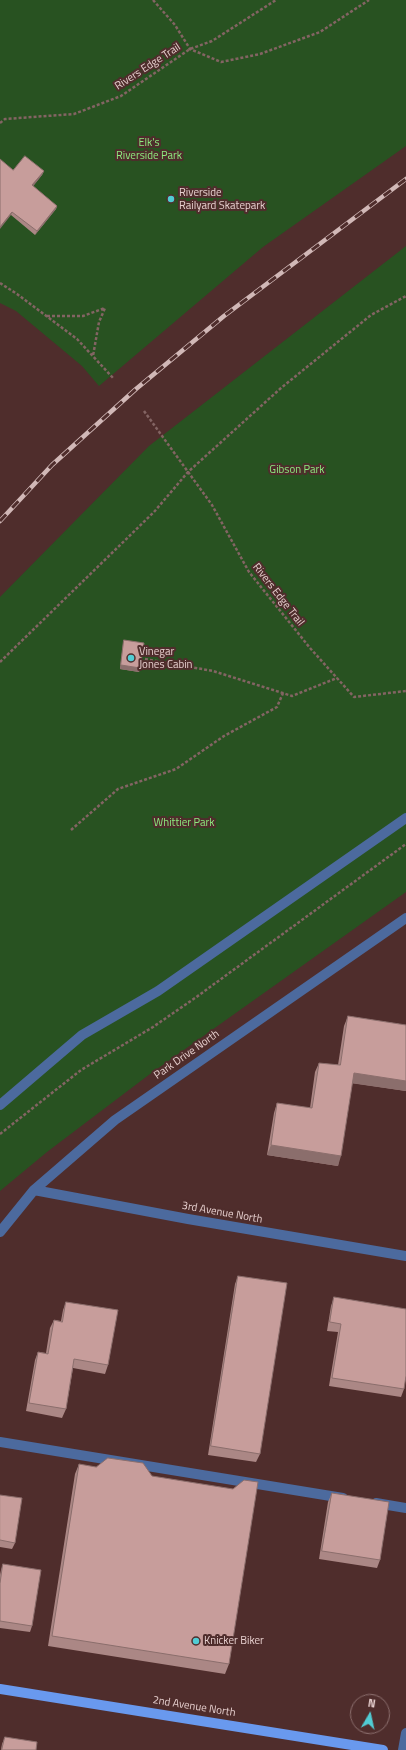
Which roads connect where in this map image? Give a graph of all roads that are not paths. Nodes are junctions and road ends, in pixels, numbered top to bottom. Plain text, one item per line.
1 (406, 818) edge
2 (406, 918) edge
3 (0, 1105) edge
4 (34, 1190) junction
5 (0, 1232) edge
6 (406, 1256) edge
7 (0, 1442) edge
8 (354, 1499) edge
9 (369, 1502) edge
10 (406, 1508) edge
11 (0, 1689) edge
12 (406, 1733) edge
13 (383, 1750) edge
14 (403, 1750) edge

1 - 3 street
2 - 4 street, Park Drive North
4 - 5 street, Park Drive North
4 - 6 street, 3rd Avenue North
7 - 8 street
9 - 10 street
11 - 13 main road, 2nd Avenue North
12 - 14 street

